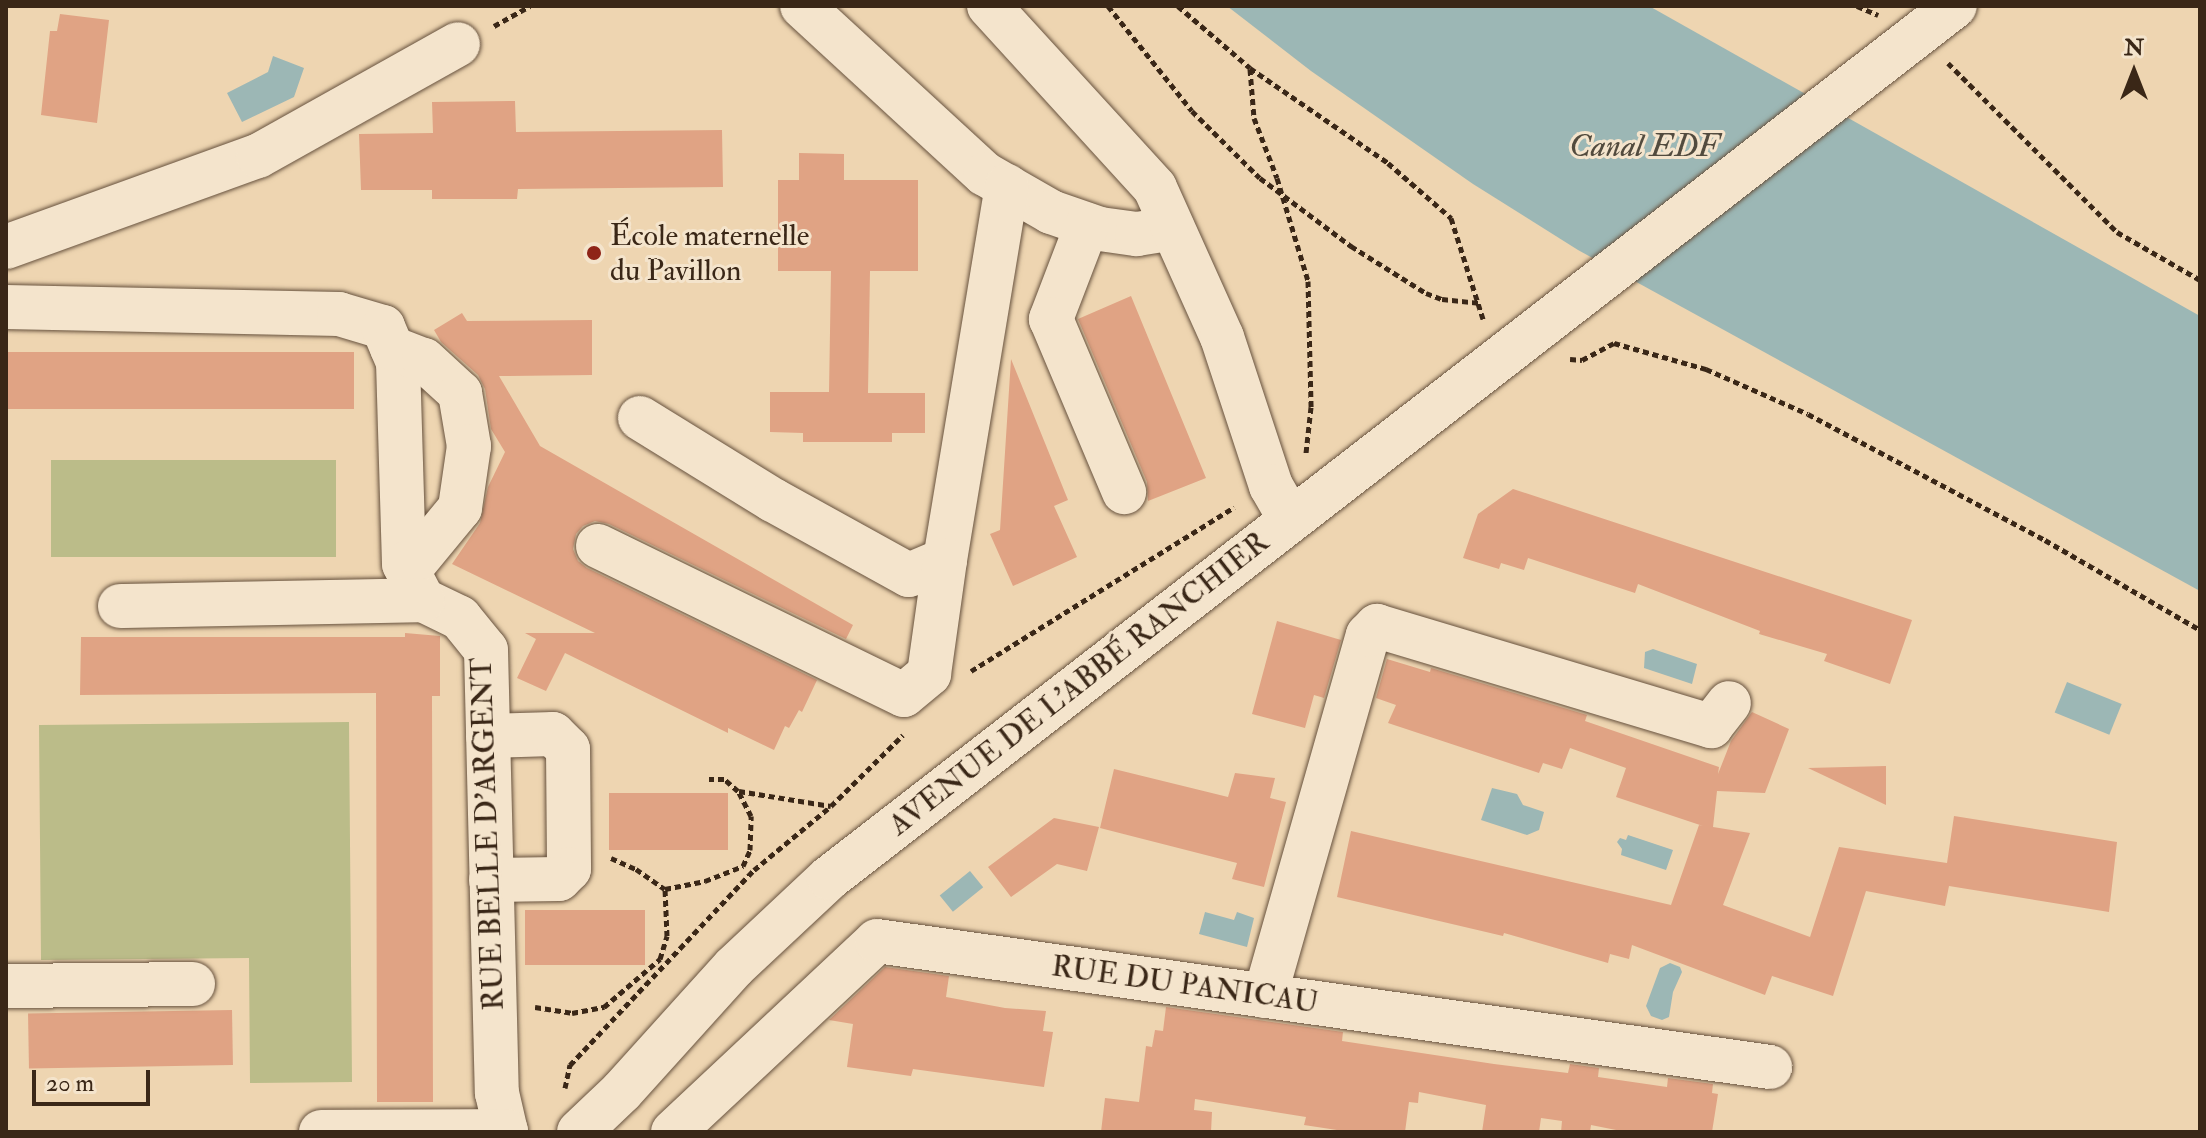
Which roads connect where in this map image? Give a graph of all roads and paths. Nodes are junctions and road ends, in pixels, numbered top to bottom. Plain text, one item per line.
1 (802, 6) edge
2 (989, 6) edge
3 (1108, 6) edge
4 (1178, 6) edge
5 (1955, 6) edge
6 (1920, 35) junction
7 (458, 44) dead end
8 (1250, 68) junction
9 (1007, 186) junction
10 (1283, 195) junction
11 (1087, 225) junction
12 (1173, 228) junction
13 (6, 247) edge
14 (2200, 280) edge
15 (1479, 303) junction
16 (6, 307) edge
17 (392, 348) junction
18 (1497, 360) junction
19 (640, 418) dead end
20 (1305, 465) dead end
21 (1124, 492) dead end
22 (1246, 500) dead end
23 (1290, 519) junction
24 (598, 546) dead end
25 (945, 560) junction
26 (415, 586) junction
27 (120, 606) dead end
28 (2200, 630) edge
29 (961, 677) dead end
30 (1729, 703) dead end
31 (909, 730) dead end
32 (488, 736) junction
33 (709, 779) dead end
34 (738, 791) junction
35 (831, 806) junction
36 (569, 860) junction
37 (491, 880) junction
38 (665, 889) junction
39 (193, 984) dead end
40 (6, 986) edge
41 (1265, 996) junction
42 (532, 1006) dead end
43 (1770, 1067) dead end
44 (622, 1091) junction
45 (582, 1121) edge
46 (506, 1131) edge
47 (321, 1132) edge
48 (653, 1132) edge
49 (673, 1132) edge

1 - 9 street
2 - 12 street
3 - 10 path
4 - 8 path
5 - 6 street, AVENUE DE L'ABBÉ RANCHIER
6 - 14 path
6 - 18 street, AVENUE DE L'ABBÉ RANCHIER
7 - 13 street
8 - 10 path
8 - 15 path
9 - 11 street
9 - 25 street
10 - 15 path
10 - 20 path
11 - 12 street
11 - 21 street
12 - 23 street
15 - 18 path
16 - 17 street
17 - 26 street
17 - 26 street
18 - 23 street, AVENUE DE L'ABBÉ RANCHIER
18 - 28 path
19 - 25 street
22 - 29 path
23 - 44 street, AVENUE DE L'ABBÉ RANCHIER
24 - 25 street
26 - 27 street
26 - 32 street, RUE BELLE D'ARGENT
30 - 41 street
31 - 35 path
32 - 36 street
32 - 37 street, RUE BELLE D'ARGENT
33 - 34 path
34 - 35 path
34 - 38 path
35 - 45 path
36 - 37 street
36 - 38 path
37 - 46 street, RUE BELLE D'ARGENT
38 - 42 path
39 - 40 street
41 - 43 street, RUE DU PANICAU
41 - 49 street, RUE DU PANICAU
44 - 45 street, AVENUE DE L'ABBÉ RANCHIER
44 - 48 street
46 - 47 street

